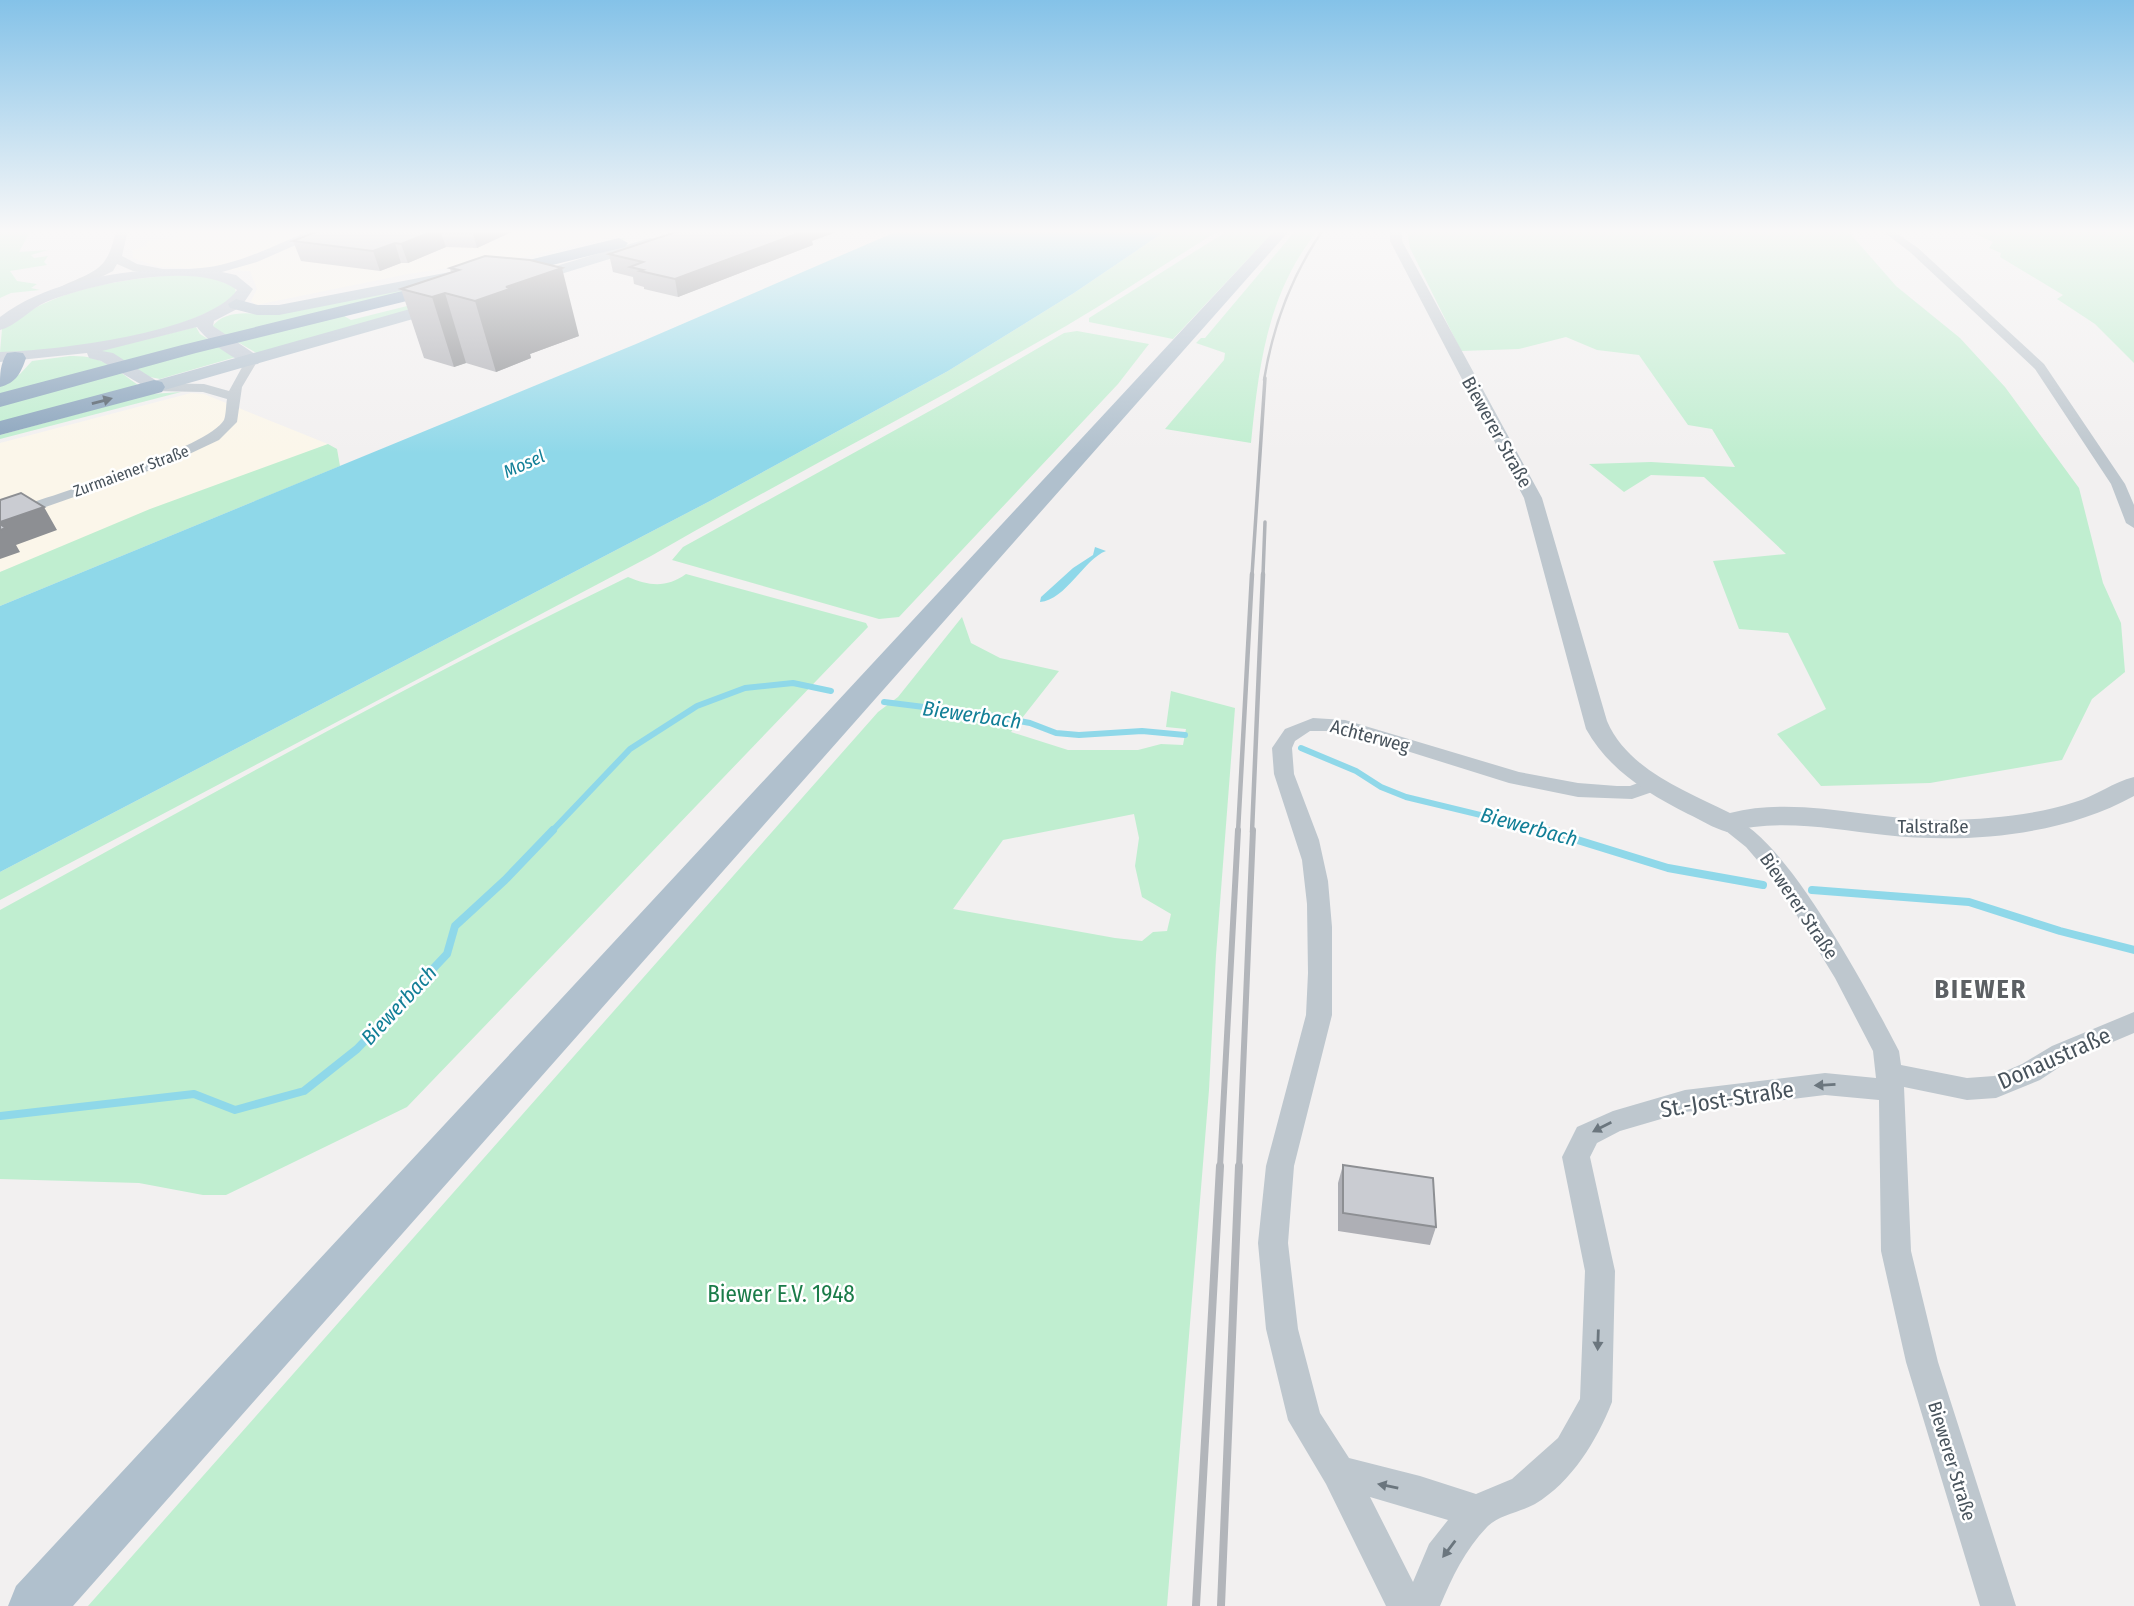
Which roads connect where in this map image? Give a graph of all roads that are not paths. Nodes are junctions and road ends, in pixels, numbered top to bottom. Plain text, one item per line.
1 (29, 305) edge
2 (234, 305) edge
3 (239, 305) edge
4 (305, 305) edge
5 (377, 305) edge
6 (385, 305) edge
7 (442, 305) edge
8 (1215, 305) edge
9 (1429, 305) edge
10 (1973, 305) edge
11 (342, 314) junction
12 (206, 319) junction
13 (0, 324) edge
14 (70, 351) junction
15 (7, 357) edge
16 (252, 360) junction
17 (0, 380) edge
18 (154, 387) junction
19 (233, 397) junction
20 (0, 400) edge
21 (0, 409) edge
22 (0, 428) edge
23 (0, 518) edge
24 (2134, 523) edge
25 (1654, 784) junction
26 (2134, 785) edge
27 (1727, 823) junction
28 (2134, 1023) edge
29 (1891, 1083) junction
30 (1338, 1472) junction
31 (1476, 1513) junction
32 (36, 1606) edge
33 (1406, 1606) edge
34 (1422, 1606) edge
35 (1998, 1606) edge

1 - 13 main road
2 - 12 main road
3 - 4 main road
5 - 11 highway
6 - 11 highway
7 - 16 main road
8 - 32 main road
9 - 25 street, Biewerer Straße
10 - 24 street
11 - 20 highway
11 - 21 highway
12 - 14 main road
12 - 16 main road
14 - 15 main road
14 - 18 main road
15 - 17 highway
16 - 18 main road
16 - 19 street, Zurmaiener Straße
18 - 19 street
22 -> 18 highway
19 - 23 street, Zurmaiener Straße
25 - 27 street, Biewerer Straße
25 - 30 street, Achterweg
26 - 27 street, Talstraße
27 - 29 street, Biewerer Straße
28 - 29 street, Donaustraße
29 -> 31 street, St.-Jost-Straße
29 - 35 street, Biewerer Straße
31 -> 30 street
30 - 33 street
31 -> 34 street, St.-Jost-Straße

